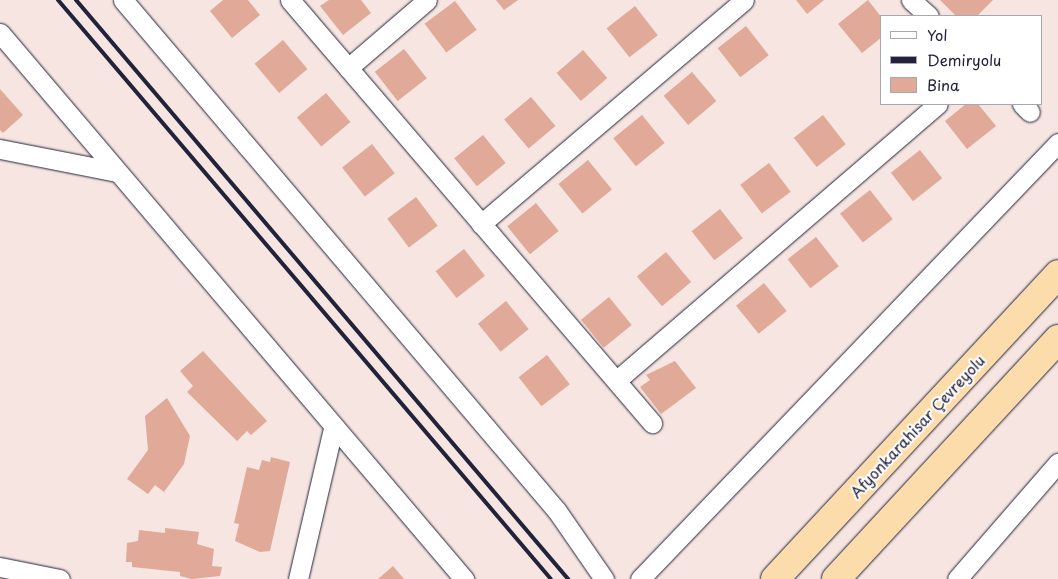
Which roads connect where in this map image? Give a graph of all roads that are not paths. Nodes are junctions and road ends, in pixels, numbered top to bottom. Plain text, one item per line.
1 (123, 0) edge
2 (290, 0) edge
3 (426, 0) edge
4 (744, 0) edge
5 (910, 0) edge
6 (928, 15) edge
7 (0, 33) edge
8 (348, 68) junction
9 (937, 105) edge
10 (1058, 143) edge
11 (0, 149) edge
12 (117, 172) junction
13 (481, 224) junction
14 (1058, 274) edge
15 (1058, 339) edge
16 (617, 380) junction
17 (652, 423) dead end
18 (333, 428) junction
19 (1058, 463) edge
20 (0, 567) edge
21 (60, 579) edge
22 (298, 579) edge
23 (464, 579) edge
24 (604, 579) edge
25 (640, 579) edge
26 (775, 579) edge
27 (836, 579) edge
28 (957, 579) edge

1 - 24 street
2 - 8 street
3 - 8 street
4 - 13 street
5 - 6 street
7 - 12 street
8 - 13 street
9 - 16 street
10 - 25 street
11 - 12 street
12 - 18 street
13 - 16 street
14 - 26 highway, Afyonkarahisar Çevreyolu
15 - 27 highway
16 - 17 street
18 - 22 street
18 - 23 street
19 - 28 street
20 - 21 street

